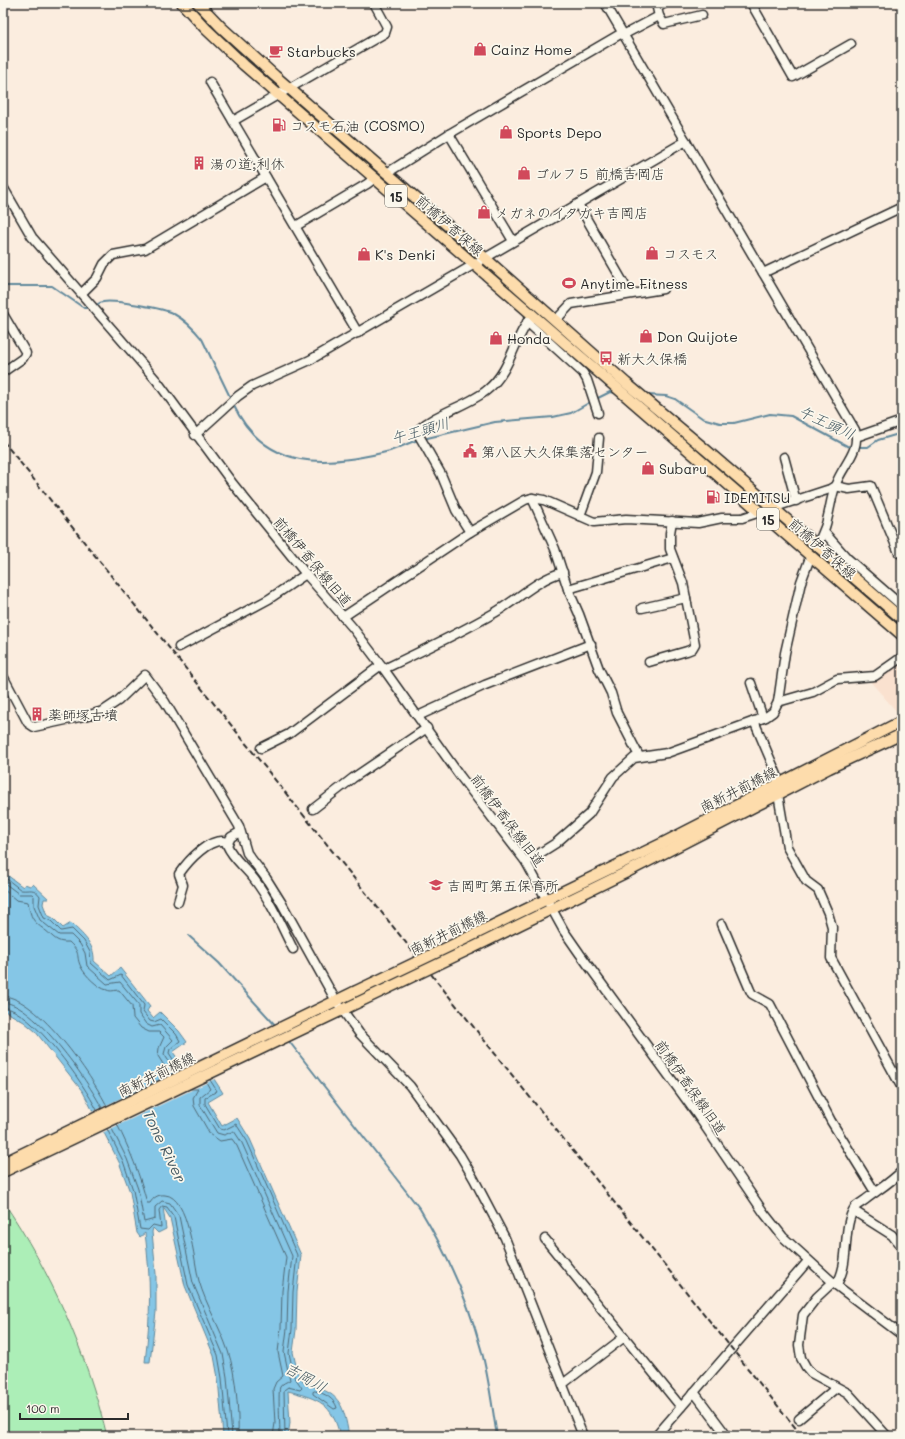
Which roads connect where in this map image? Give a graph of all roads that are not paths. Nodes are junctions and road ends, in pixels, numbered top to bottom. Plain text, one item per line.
1 (182, 3) edge
2 (198, 3) edge
3 (374, 3) edge
4 (605, 3) edge
5 (665, 3) edge
6 (751, 3) edge
7 (658, 16) junction
8 (702, 16) dead end
9 (622, 34) junction
10 (851, 44) dead end
11 (210, 82) dead end
12 (289, 88) junction
13 (278, 94) junction
14 (233, 121) junction
15 (449, 134) junction
16 (686, 141) junction
17 (387, 173) junction
18 (266, 177) junction
19 (375, 178) junction
20 (3, 187) edge
21 (578, 204) junction
22 (902, 207) edge
23 (296, 226) junction
24 (514, 241) junction
25 (485, 258) junction
26 (474, 264) junction
27 (763, 273) junction
28 (663, 289) dead end
29 (82, 294) junction
30 (628, 294) junction
31 (3, 314) edge
32 (530, 319) junction
33 (556, 320) junction
34 (6, 326) edge
35 (358, 332) junction
36 (3, 372) edge
37 (598, 413) dead end
38 (902, 421) edge
39 (195, 435) junction
40 (599, 438) dead end
41 (856, 439) junction
42 (784, 457) dead end
43 (835, 486) junction
44 (532, 498) junction
45 (796, 501) junction
46 (773, 508) junction
47 (760, 512) junction
48 (580, 516) junction
49 (672, 521) junction
50 (470, 532) junction
51 (824, 532) junction
52 (816, 545) junction
53 (902, 554) edge
54 (810, 555) junction
55 (673, 558) junction
56 (563, 572) junction
57 (306, 574) junction
58 (568, 589) junction
59 (686, 598) junction
60 (902, 606) edge
61 (642, 608) dead end
62 (343, 617) junction
63 (902, 619) edge
64 (902, 635) edge
65 (591, 644) junction
66 (179, 647) dead end
67 (902, 657) edge
68 (649, 662) dead end
69 (382, 667) junction
70 (3, 676) edge
71 (751, 683) dead end
72 (778, 702) junction
73 (418, 716) junction
74 (764, 718) junction
75 (754, 721) junction
76 (902, 721) edge
77 (426, 728) junction
78 (902, 734) edge
79 (261, 748) dead end
80 (639, 756) junction
81 (778, 789) junction
82 (313, 809) dead end
83 (240, 832) junction
84 (227, 842) junction
85 (526, 862) junction
86 (547, 899) junction
87 (178, 902) dead end
88 (553, 909) junction
89 (722, 924) dead end
90 (293, 949) dead end
91 (336, 1001) junction
92 (342, 1010) junction
93 (902, 1088) edge
94 (3, 1163) edge
95 (902, 1171) edge
96 (3, 1172) edge
97 (875, 1192) junction
98 (854, 1211) junction
99 (545, 1239) dead end
100 (902, 1248) edge
101 (808, 1261) junction
102 (834, 1284) junction
103 (902, 1336) edge
104 (624, 1338) junction
105 (564, 1383) junction
106 (836, 1388) junction
107 (694, 1392) junction
108 (680, 1407) junction
109 (799, 1419) dead end
110 (723, 1434) edge
111 (583, 1436) edge
112 (656, 1436) edge
113 (887, 1436) edge

1 - 13 main road, 前橋伊香保線 / 15
2 - 12 main road, 前橋伊香保線 / 15
3 - 12 street
4 - 9 street
5 - 7 street
6 - 10 street
7 - 8 street
7 - 9 street
9 - 15 street
9 - 16 street
11 - 14 street
12 - 13 street
12 - 17 main road, 前橋伊香保線 / 15
13 - 14 street
13 - 19 main road, 前橋伊香保線 / 15
14 - 18 street
15 - 17 street
15 - 24 street
16 - 21 street
16 - 27 street
17 - 25 main road, 前橋伊香保線 / 15
18 - 23 street
18 - 29 street
19 - 23 street
19 - 26 main road, 前橋伊香保線 / 15
20 - 29 street, 前橋伊香保線旧道
21 - 24 street
21 - 30 street
22 - 27 street
23 - 35 street
24 - 25 street
25 - 26 street
25 - 33 main road, 前橋伊香保線 / 15
26 - 32 main road, 前橋伊香保線 / 15
26 - 35 street
27 - 41 street
28 - 30 street
29 - 39 street, 前橋伊香保線旧道
30 - 33 street
31 - 34 street
32 - 37 street
32 - 47 main road, 前橋伊香保線 / 15
32 - 50 street
33 - 46 main road, 前橋伊香保線 / 15
34 - 36 street
35 - 39 street
38 - 41 street
39 - 57 street, 前橋伊香保線旧道
40 - 48 street
41 - 43 street
42 - 45 street
43 - 45 street
43 - 51 street
43 - 53 street
44 - 48 street
44 - 50 street
44 - 56 street
45 - 46 street
46 - 47 street
46 - 52 main road, 前橋伊香保線 / 15
47 - 49 street
47 - 54 main road, 前橋伊香保線 / 15
48 - 49 street
49 - 55 street
50 - 62 street
51 - 52 street
51 - 60 street
52 - 63 main road, 前橋伊香保線 / 15
54 - 64 main road, 前橋伊香保線 / 15
54 - 72 street
55 - 58 street
55 - 59 street
56 - 58 street
56 - 69 street
57 - 62 street, 前橋伊香保線旧道
57 - 66 street
58 - 65 street
59 - 61 street
59 - 68 street
62 - 69 street, 前橋伊香保線旧道
65 - 73 street
65 - 80 street
67 - 72 street
69 - 73 street, 前橋伊香保線旧道
69 - 79 street
70 - 83 street
71 - 74 street
72 - 74 street
73 - 77 street, 前橋伊香保線旧道
74 - 75 street
75 - 80 street
75 - 81 street
76 - 81 main road, 南新井前橋線
77 - 82 street
77 - 85 street, 前橋伊香保線旧道
78 - 81 main road, 南新井前橋線
80 - 85 street
81 - 86 main road, 南新井前橋線
81 - 88 main road, 南新井前橋線
81 - 93 street
83 - 84 street
83 - 91 street
84 - 87 street
84 - 90 street
85 - 86 street, 前橋伊香保線旧道
86 - 88 street, 前橋伊香保線旧道
86 - 91 main road, 南新井前橋線, bridge
88 - 92 main road, 南新井前橋線, bridge
88 - 101 street, 前橋伊香保線旧道
89 - 97 street
91 - 92 street
91 - 94 main road, 南新井前橋線
92 - 96 main road, 南新井前橋線
92 - 105 street
95 - 97 street
97 - 98 street
98 - 100 street
98 - 102 street
99 - 104 street
101 - 102 street, 前橋伊香保線旧道
101 - 107 street
102 - 103 street, 前橋伊香保線旧道
102 - 106 street
104 - 105 street
104 - 108 street
105 - 111 street
106 - 109 street
106 - 113 street
107 - 108 street
107 - 110 street
108 - 112 street

